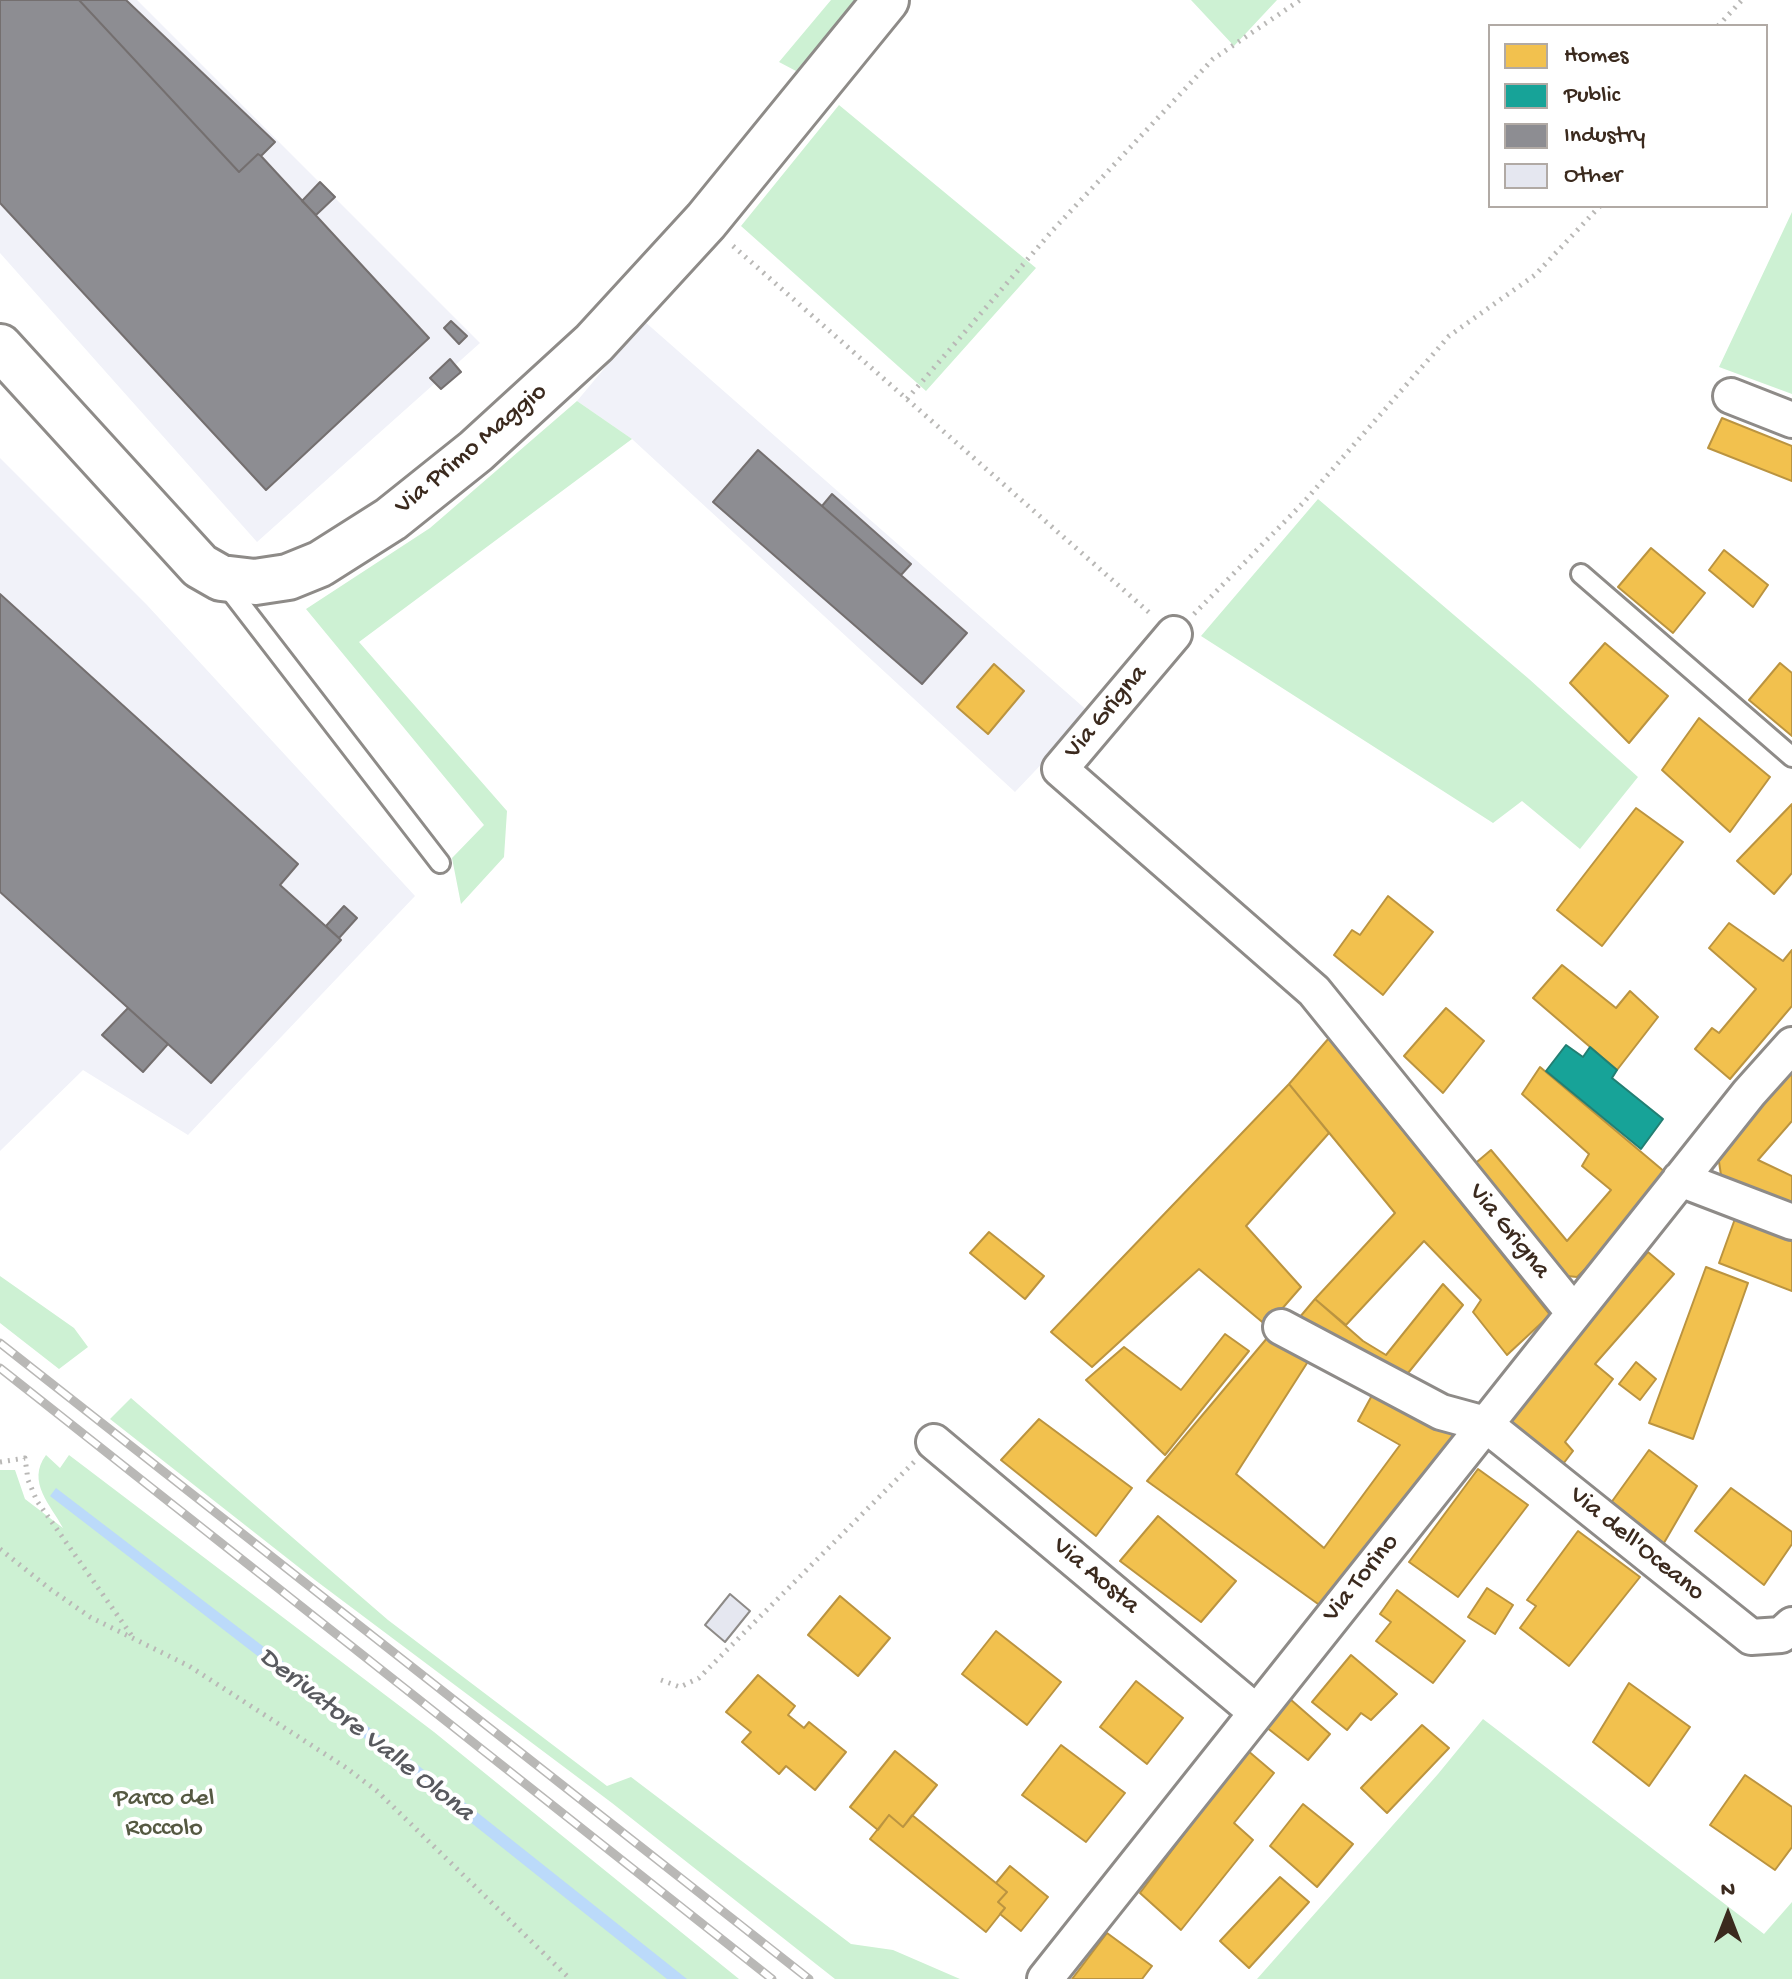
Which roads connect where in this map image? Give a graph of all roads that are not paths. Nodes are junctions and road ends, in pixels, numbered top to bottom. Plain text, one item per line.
1 (886, 0) edge
2 (0, 347) edge
3 (1731, 396) dead end
4 (1792, 420) edge
5 (1581, 574) dead end
6 (221, 578) junction
7 (1174, 634) road end
8 (1792, 757) edge
9 (440, 863) dead end
10 (1792, 1045) edge
11 (1680, 1179) junction
12 (1792, 1222) edge
13 (1574, 1313) junction
14 (1281, 1327) dead end
15 (1485, 1424) junction
16 (934, 1442) road end
17 (1792, 1625) edge
18 (1256, 1712) junction
19 (1045, 1979) edge

1 - 6 street, Via Primo Maggio
2 - 6 street
3 - 4 street
5 - 8 lane
6 - 9 lane
7 - 13 street, Via Grigna
10 - 11 street, Via Torino
11 - 12 street
11 - 13 street, Via Torino
13 - 15 street, Via Torino
14 - 15 street
15 - 17 street, Via dell'Oceano
15 - 18 street, Via Torino
16 - 18 street, Via Aosta
18 - 19 street, Via Torino

